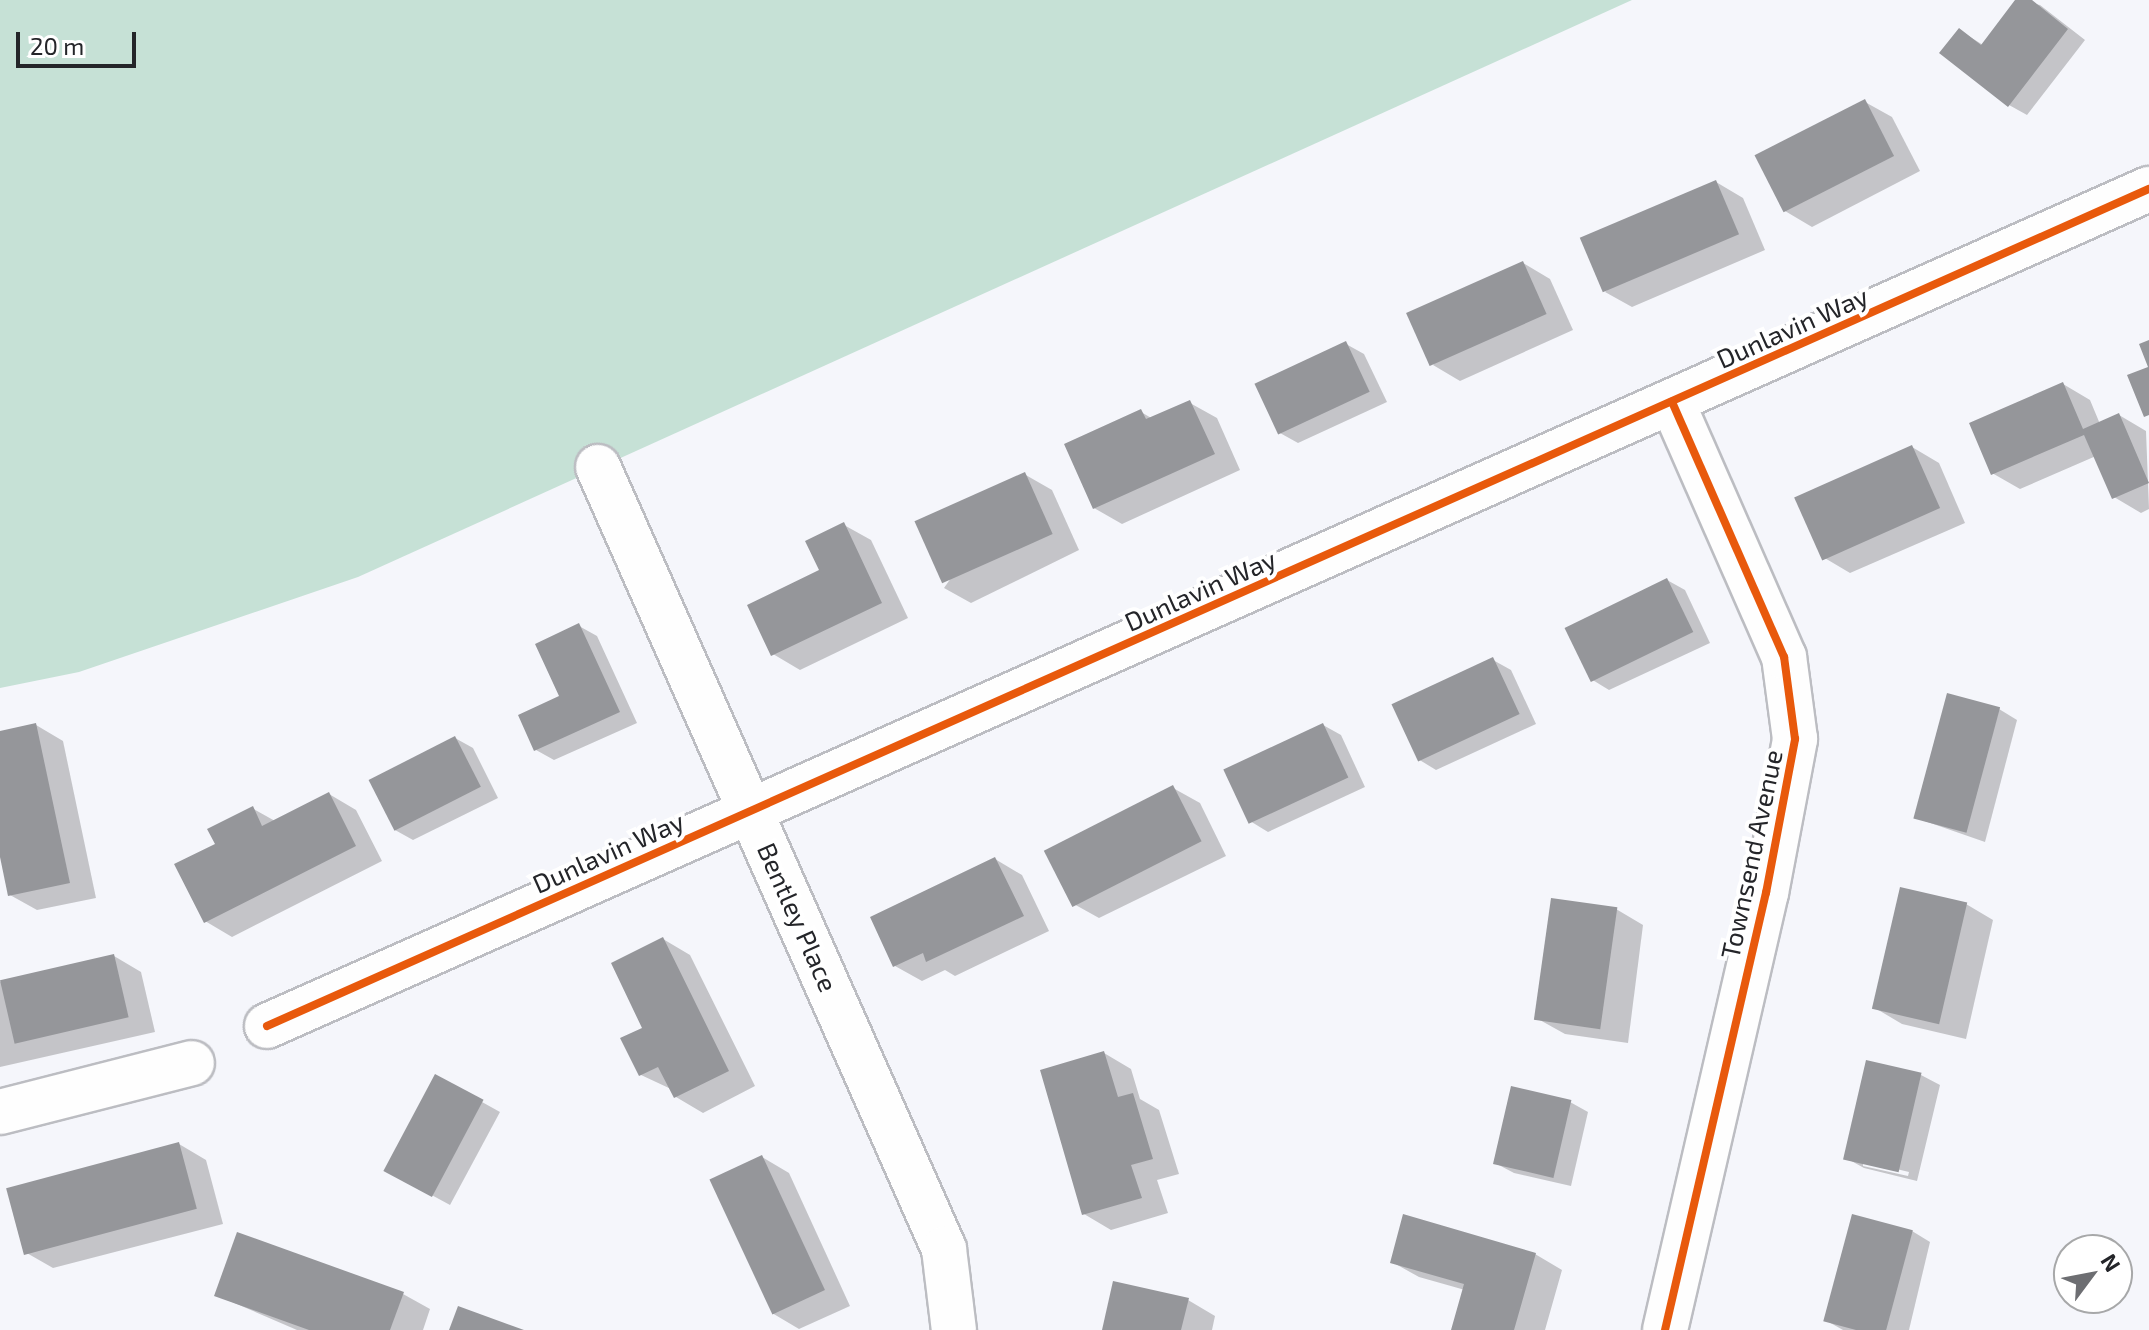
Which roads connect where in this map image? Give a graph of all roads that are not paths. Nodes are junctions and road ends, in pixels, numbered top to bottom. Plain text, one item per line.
1 (2149, 189) edge
2 (1672, 402) junction
3 (598, 467) dead end
4 (751, 811) junction
5 (267, 1026) dead end
6 (192, 1063) dead end
7 (0, 1112) edge
8 (954, 1330) edge
9 (1665, 1330) edge

1 - 2 street, Dunlavin Way
2 - 4 street, Dunlavin Way
2 - 9 street, Townsend Avenue
3 - 4 street, Bentley Place
4 - 5 street, Dunlavin Way
4 - 8 street, Bentley Place
6 - 7 street

